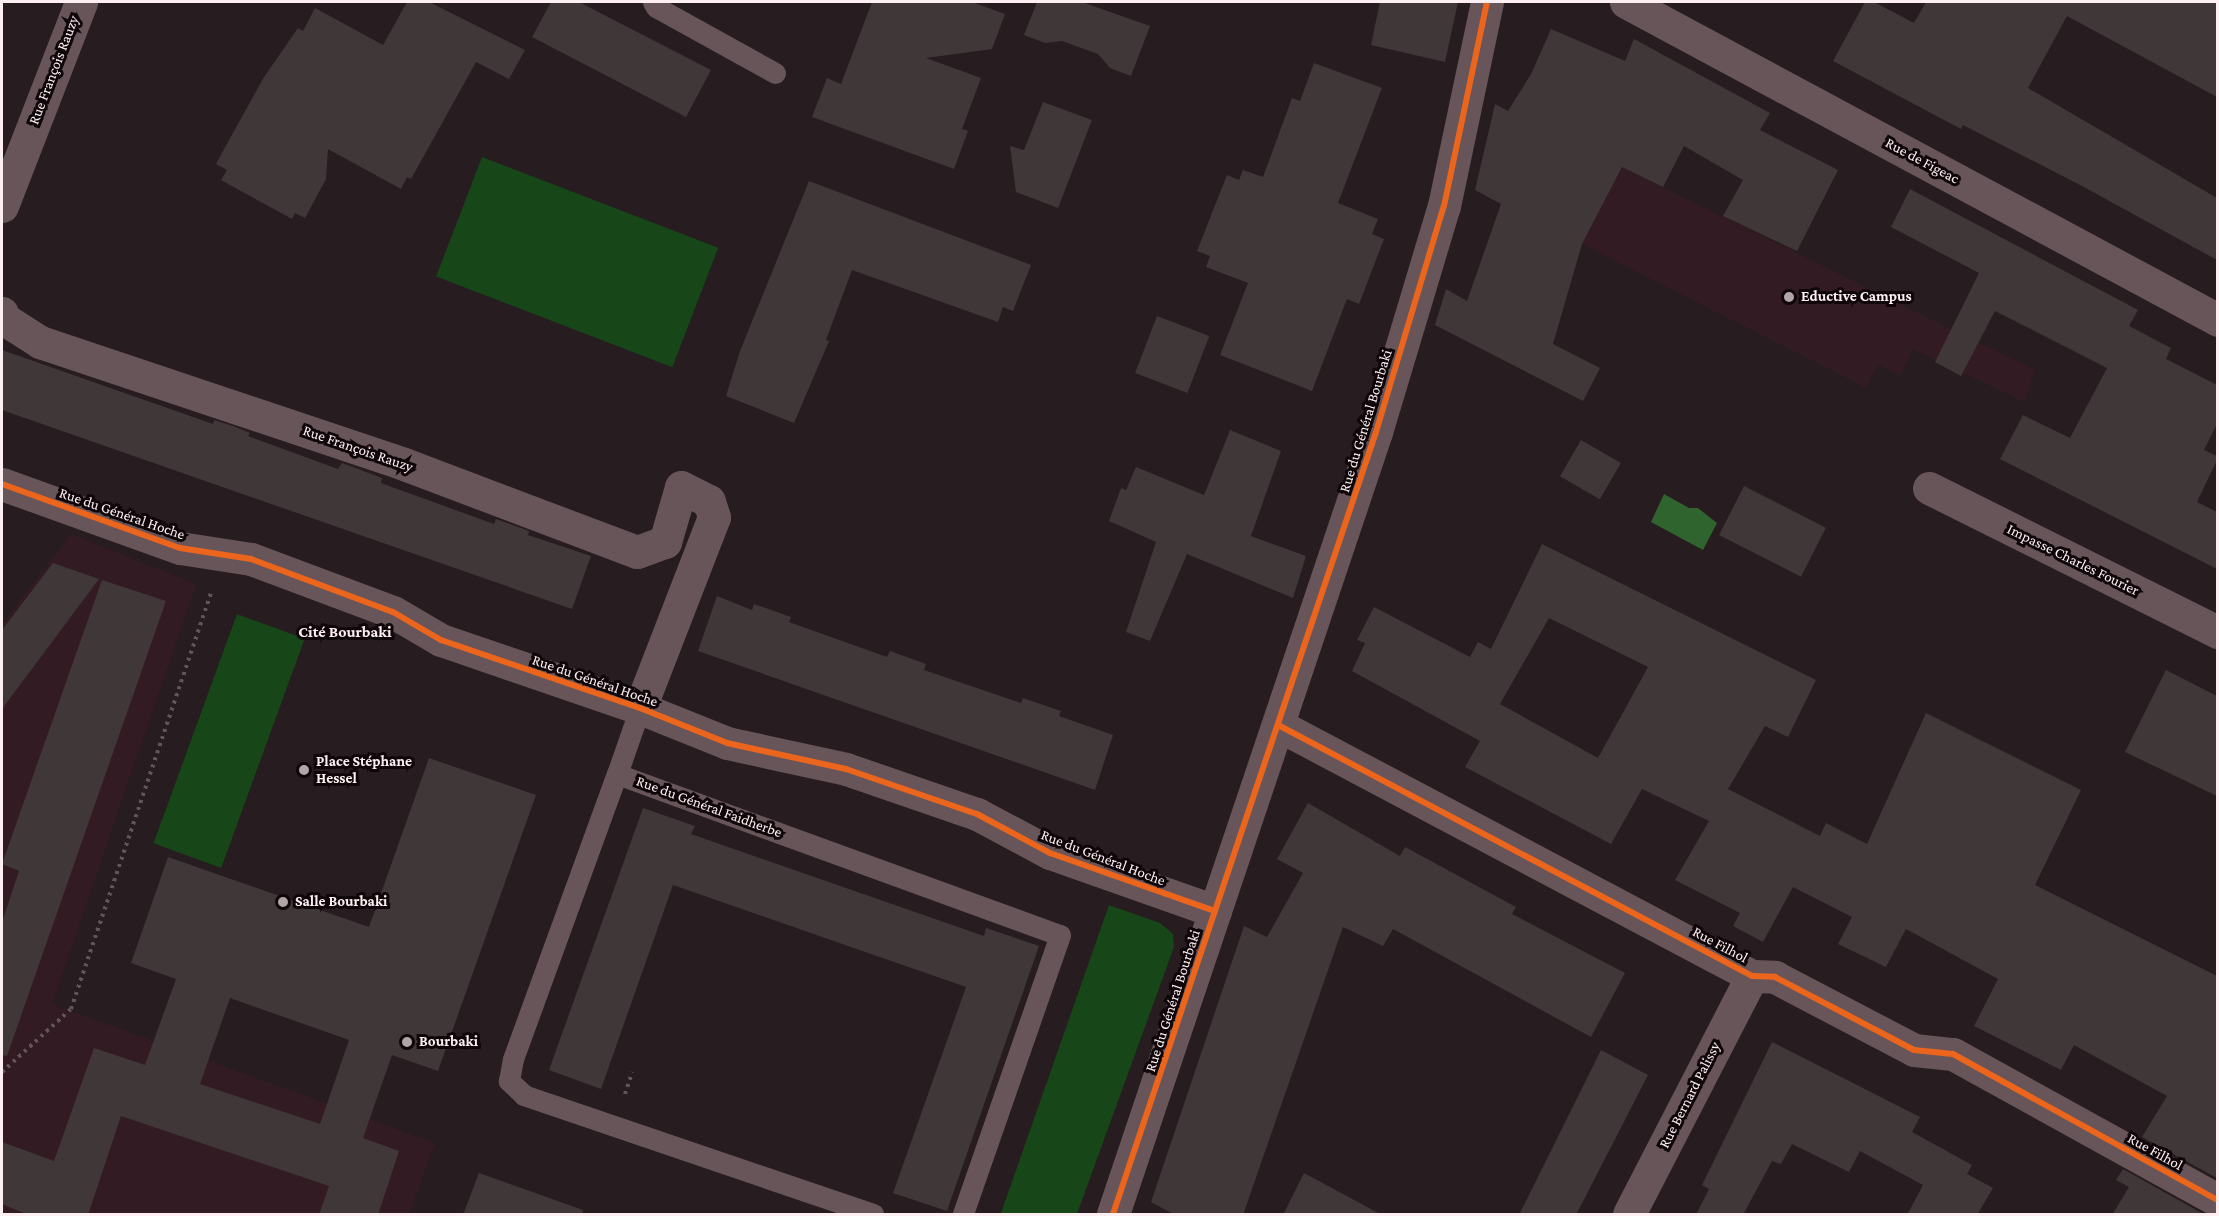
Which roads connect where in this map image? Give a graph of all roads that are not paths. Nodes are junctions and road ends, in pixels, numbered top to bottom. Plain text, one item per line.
1 (81, 2) edge
2 (653, 2) edge
3 (1487, 2) edge
4 (1626, 2) edge
5 (775, 73) dead end
6 (2, 206) edge
7 (2, 313) edge
8 (2217, 320) edge
9 (2, 484) edge
10 (1929, 488) dead end
11 (2217, 632) edge
12 (640, 708) junction
13 (1280, 726) junction
14 (617, 774) junction
15 (1215, 911) junction
16 (1752, 976) junction
17 (2217, 1200) edge
18 (873, 1215) edge
19 (963, 1215) edge
20 (1113, 1215) edge
21 (1629, 1215) edge

1 - 6 street, Rue François Rauzy
2 - 5 lane
3 - 13 street, Rue du Général Bourbaki
4 - 8 street, Rue de Figeac
7 - 12 street, Rue François Rauzy
9 - 12 street, Rue du Général Hoche
10 - 11 street, Impasse Charles Fourier
12 - 14 lane
12 - 15 street, Rue du Général Hoche
13 - 15 street, Rue du Général Bourbaki
13 - 16 street, Rue Filhol
14 - 18 lane, Rue du Général Faidherbe
14 - 19 lane, Rue du Général Faidherbe
15 - 20 street, Rue du Général Bourbaki
16 - 17 street, Rue Filhol
16 - 21 street, Rue Bernard Palissy

